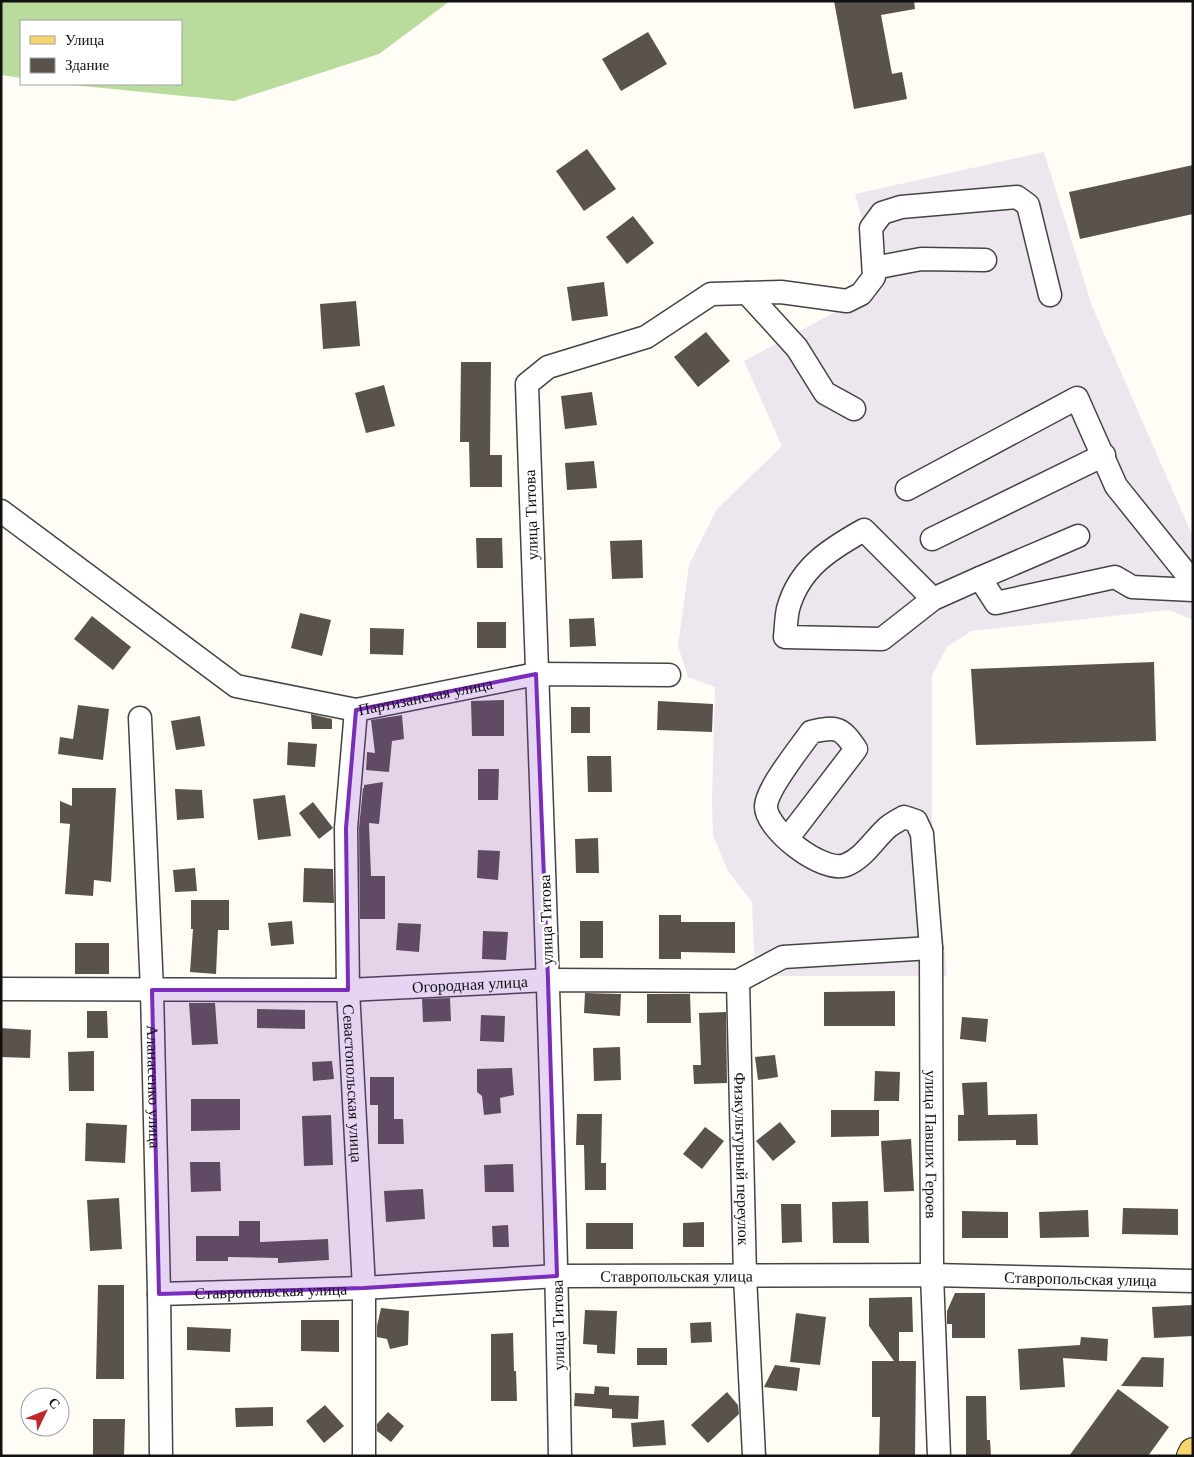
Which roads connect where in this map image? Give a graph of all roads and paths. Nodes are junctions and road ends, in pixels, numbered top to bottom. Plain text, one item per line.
1 (985, 260) dead end
2 (874, 268) junction
3 (747, 293) junction
4 (1050, 295) dead end
5 (854, 409) dead end
6 (1104, 455) junction
7 (907, 489) dead end
8 (1, 511) edge
9 (1078, 536) dead end
10 (932, 539) dead end
11 (980, 578) junction
12 (1193, 582) edge
13 (1193, 590) edge
14 (933, 599) junction
15 (536, 674) junction
16 (669, 676) dead end
17 (356, 710) junction
18 (140, 718) dead end
19 (787, 839) junction
20 (931, 948) junction
21 (548, 980) junction
22 (738, 981) junction
23 (1, 989) edge
24 (152, 990) junction
25 (348, 990) junction
26 (932, 1275) junction
27 (557, 1276) junction
28 (744, 1276) junction
29 (1193, 1281) edge
30 (364, 1288) junction
31 (159, 1294) junction
32 (1193, 1452) edge
33 (160, 1456) edge
34 (364, 1456) edge
35 (560, 1456) edge
36 (754, 1456) edge
37 (939, 1456) edge
38 (1191, 1456) edge

1 - 2 street
2 - 3 street
2 - 4 street
3 - 5 street
3 - 15 street, улица Титова
6 - 7 street
6 - 10 street
6 - 12 street
8 - 17 street, Партизанская улица
9 - 11 street
11 - 13 street
11 - 14 street
14 - 14 street
15 - 16 street, Партизанская улица
15 - 17 street, Партизанская улица
15 - 21 street, улица Титова
17 - 25 street, Севастопольская улица
18 - 24 street, Аланасенко улица
19 - 19 street
19 - 20 street, улица Павших Героев
20 - 22 street, Огородная улица
20 - 26 street, улица Павших Героев
21 - 22 street, Огородная улица
21 - 25 street, Огородная улица
21 - 27 street, улица Титова
22 - 28 street, Физкультурный переулок
23 - 24 street, Огородная улица
24 - 25 street, Огородная улица
24 - 31 street, Аланасенко улица
25 - 30 street, Севастопольская улица
26 - 28 street, Ставропольская улица
26 - 29 street, Ставропольская улица
26 - 37 street, улица Павших Героев
27 - 28 street, Ставропольская улица
27 - 30 street, Ставропольская улица
27 - 35 street, улица Титова
28 - 36 street, Физкультурный переулок
30 - 31 street, Ставропольская улица
30 - 34 street, Севастопольская улица
31 - 33 street, Аланасенко улица
32 - 38 main road

